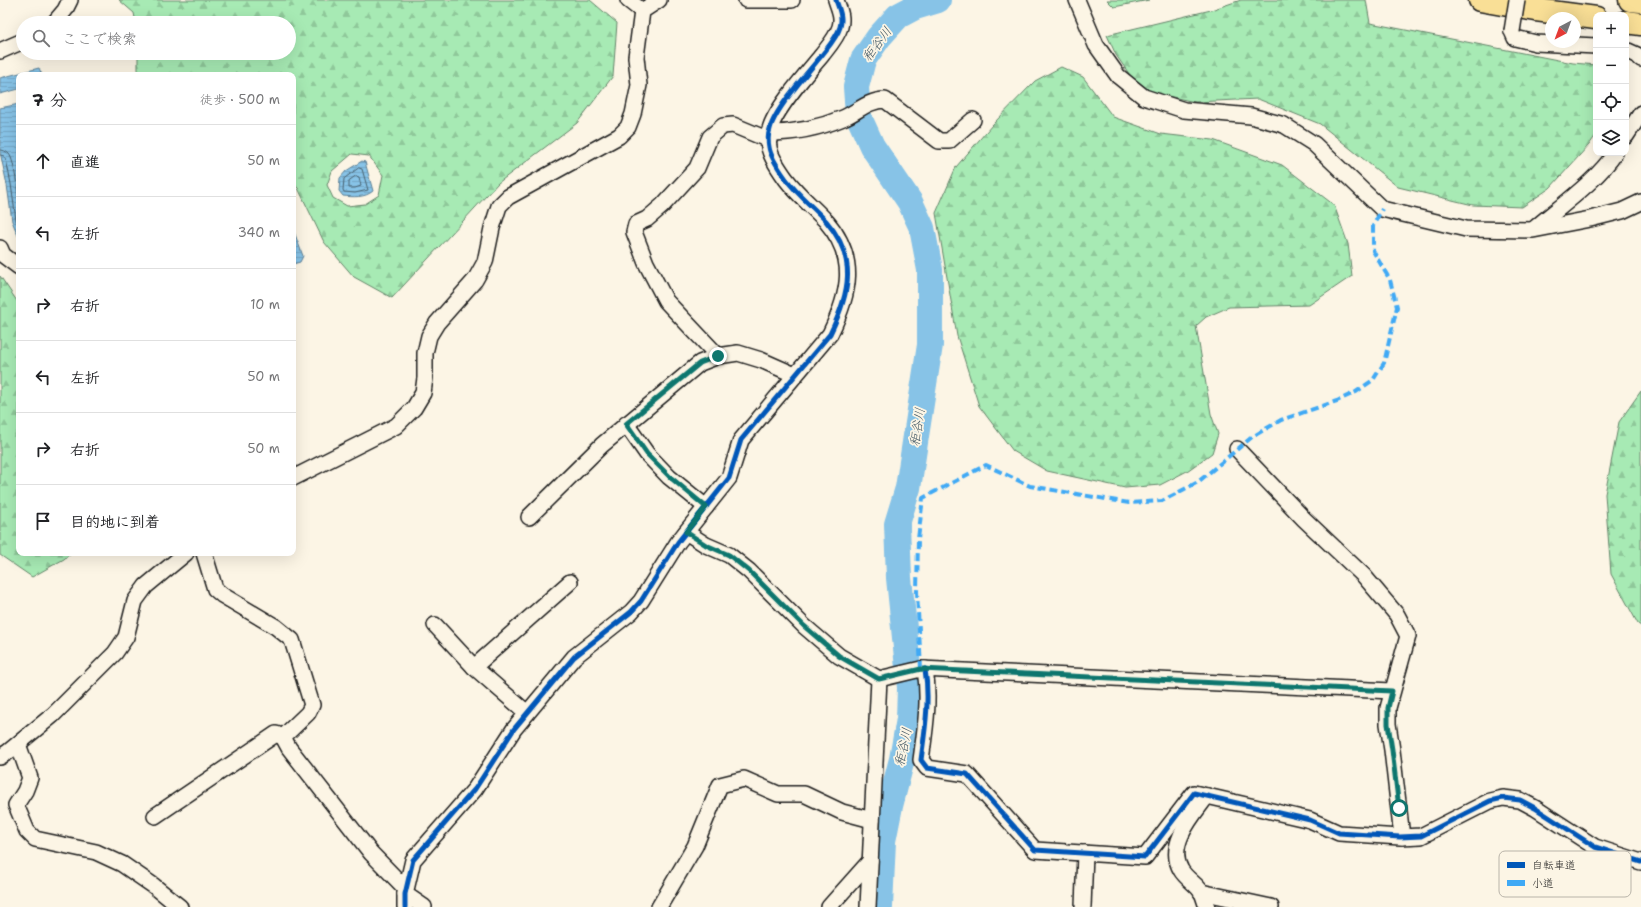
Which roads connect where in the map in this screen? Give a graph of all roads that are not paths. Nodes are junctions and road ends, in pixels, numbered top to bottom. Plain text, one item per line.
1 (70, 0) edge
2 (628, 0) edge
3 (659, 0) edge
4 (746, 0) edge
5 (792, 0) edge
6 (836, 0) edge
7 (1077, 0) edge
8 (1480, 0) edge
9 (1517, 0) edge
10 (1630, 0) edge
11 (1641, 1) edge
12 (642, 11) junction
13 (60, 16) edge
14 (1593, 18) edge
15 (1629, 22) edge
16 (1641, 24) edge
17 (16, 44) edge
18 (1593, 46) edge
19 (0, 51) edge
20 (1629, 51) edge
21 (1641, 59) edge
22 (1641, 113) edge
23 (973, 120) dead end
24 (1629, 131) edge
25 (769, 136) junction
26 (1613, 156) edge
27 (1641, 202) edge
28 (1533, 230) junction
29 (0, 248) edge
30 (16, 265) edge
31 (718, 356) junction
32 (795, 375) junction
33 (626, 424) junction
34 (1237, 449) dead end
35 (296, 476) edge
36 (706, 507) junction
37 (529, 517) dead end
38 (686, 532) junction
39 (182, 556) edge
40 (205, 556) edge
41 (570, 582) dead end
42 (435, 624) dead end
43 (474, 667) junction
44 (923, 669) junction
45 (879, 679) junction
46 (1392, 691) junction
47 (527, 713) junction
48 (283, 737) junction
49 (18, 744) junction
50 (0, 757) edge
51 (1207, 796) junction
52 (155, 816) dead end
53 (872, 820) junction
54 (1402, 837) junction
55 (1607, 851) edge
56 (1084, 853) junction
57 (1631, 859) edge
58 (870, 861) junction
59 (1641, 862) edge
60 (1202, 892) junction
61 (405, 897) edge
62 (180, 907) edge
63 (424, 907) edge
64 (659, 907) edge
65 (829, 907) edge
66 (868, 907) edge
67 (1083, 907) edge
68 (1207, 907) edge
69 (1271, 907) edge

1 - 13 street
2 - 12 street
3 - 12 street
4 - 5 street
6 - 25 street
7 - 28 street
8 - 14 highway
9 - 18 street, bridge
10 - 11 highway
12 - 35 street
15 - 16 highway
17 - 19 street
20 - 21 street
22 - 24 street
23 - 25 street
25 - 31 street
25 - 32 street
26 - 28 street
27 - 28 street
29 - 30 street
31 - 32 street
31 - 33 street
32 - 36 street
33 - 36 street
33 - 37 street
34 - 46 street
36 - 38 street
38 - 45 street
38 - 47 street
39 - 49 street
40 - 48 street
41 - 43 street
42 - 43 street
43 - 47 street
44 - 45 street
44 - 46 street
44 - 56 street
45 - 53 street
46 - 54 street
47 - 61 street
48 - 52 street
48 - 61 street
49 - 50 street
49 - 62 street
51 - 54 street
51 - 56 street
51 - 60 street
53 - 58 street
53 - 64 street
54 - 55 street
56 - 67 street
57 - 59 street
58 - 65 street
58 - 66 street
60 - 68 street
60 - 69 street
61 - 63 street

